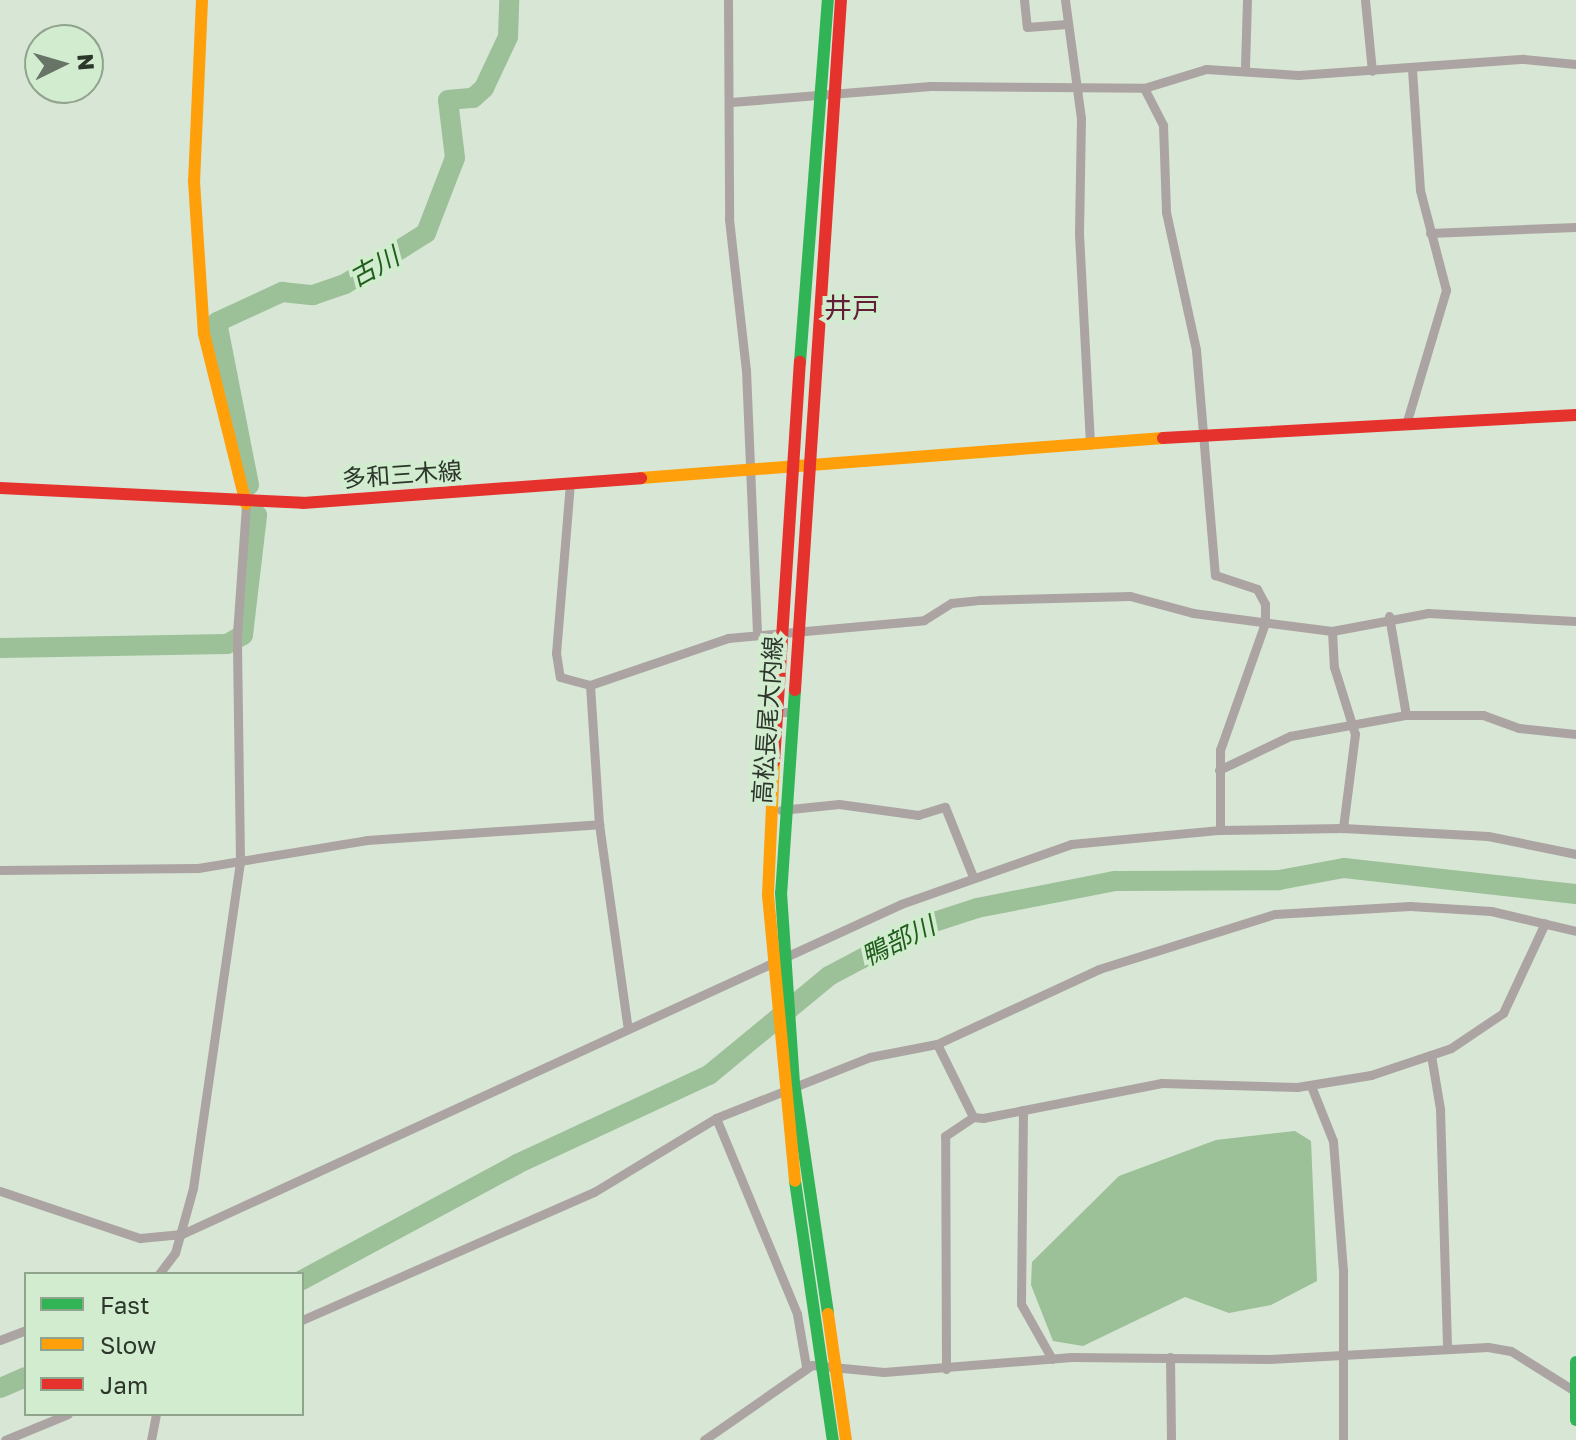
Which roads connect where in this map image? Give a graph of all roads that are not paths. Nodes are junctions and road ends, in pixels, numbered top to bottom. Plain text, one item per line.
1 (202, 0) edge
2 (728, 0) edge
3 (828, 0) edge
4 (841, 0) edge
5 (1024, 0) edge
6 (1065, 0) edge
7 (1247, 0) edge
8 (1365, 0) edge
9 (1067, 24) junction
10 (1576, 64) edge
11 (1245, 67) junction
12 (1372, 71) junction
13 (1412, 71) junction
14 (1074, 87) junction
15 (1144, 88) junction
16 (827, 97) junction
17 (731, 102) junction
18 (1576, 227) edge
19 (1430, 233) junction
20 (791, 403) junction
21 (811, 404) junction
22 (1576, 415) edge
23 (1407, 421) junction
24 (1206, 435) junction
25 (1090, 445) junction
26 (807, 468) junction
27 (790, 469) junction
28 (751, 472) junction
29 (570, 483) junction
30 (0, 488) edge
31 (246, 504) junction
32 (1389, 616) junction
33 (1576, 621) edge
34 (1265, 623) junction
35 (794, 631) junction
36 (1332, 631) junction
37 (779, 633) junction
38 (757, 635) junction
39 (590, 685) junction
40 (770, 711) junction
41 (788, 712) junction
42 (1406, 715) junction
43 (1353, 724) junction
44 (1576, 734) edge
45 (1219, 770) junction
46 (776, 810) junction
47 (599, 824) junction
48 (1343, 828) junction
49 (1220, 830) junction
50 (1576, 854) edge
51 (240, 860) junction
52 (0, 870) edge
53 (972, 874) junction
54 (1545, 923) junction
55 (1576, 931) edge
56 (784, 958) junction
57 (770, 965) junction
58 (627, 1024) junction
59 (937, 1044) junction
60 (1431, 1055) junction
61 (795, 1085) junction
62 (1311, 1086) junction
63 (782, 1090) junction
64 (1023, 1110) junction
65 (973, 1117) junction
66 (716, 1118) junction
67 (0, 1191) edge
68 (182, 1234) junction
69 (160, 1272) edge
70 (304, 1319) edge
71 (24, 1331) edge
72 (0, 1340) edge
73 (1447, 1348) junction
74 (1345, 1356) junction
75 (1170, 1357) junction
76 (1052, 1359) junction
77 (1576, 1362) edge
78 (822, 1364) junction
79 (806, 1366) junction
80 (837, 1367) junction
81 (946, 1369) junction
82 (1575, 1392) edge
83 (63, 1416) edge
84 (156, 1416) edge
85 (1576, 1420) edge
86 (5, 1440) edge
87 (151, 1440) edge
88 (704, 1440) edge
89 (833, 1440) edge
90 (846, 1440) edge
91 (1171, 1440) edge
92 (1343, 1440) edge

1 - 31 main road
2 - 17 street
3 - 16 main road, 高松長尾大内線
4 - 16 main road, 高松長尾大内線
5 - 9 street
6 - 9 street
7 - 11 street
8 - 12 street
9 - 14 street
10 - 13 street
11 - 12 street
11 - 15 street
12 - 13 street
13 - 19 street
14 - 15 street
14 - 16 street
14 - 25 street
15 - 24 street
16 - 17 street
16 - 20 main road, 高松長尾大内線
16 - 21 main road, 高松長尾大内線
17 - 28 street
18 - 19 street
19 - 23 street
20 - 21 street
20 - 27 main road, 高松長尾大内線
21 - 26 main road, 高松長尾大内線
22 - 23 main road, 多和三木線
23 - 24 main road, 多和三木線
24 - 25 main road, 多和三木線
24 - 34 street
25 - 26 main road, 多和三木線
26 - 27 main road, 多和三木線
26 - 35 main road, 高松長尾大内線
27 - 28 main road, 多和三木線
27 - 37 main road, 高松長尾大内線
28 - 29 main road, 多和三木線
28 - 38 street
29 - 31 main road, 多和三木線
29 - 39 street
30 - 31 main road, 多和三木線
31 - 51 street
32 - 33 street
32 - 36 street
32 - 42 street
34 - 35 street
34 - 36 street
34 - 45 street
35 - 37 street
35 - 41 main road, 高松長尾大内線
36 - 43 street
37 - 38 street
37 - 40 main road, 高松長尾大内線
38 - 39 street
39 - 47 street
40 - 41 street
40 - 46 main road, 高松長尾大内線
41 - 46 main road, 高松長尾大内線
42 - 43 street
42 - 44 street
43 - 45 street
43 - 48 street
45 - 49 street
46 - 53 street
46 - 56 main road, 高松長尾大内線
46 - 57 main road, 高松長尾大内線
47 - 51 street
47 - 58 street
48 - 49 street
48 - 50 street
49 - 53 street
51 - 52 street
51 - 68 street
53 - 56 street
54 - 55 street
54 - 59 street
54 - 60 street
56 - 57 street
56 - 61 main road, 高松長尾大内線
57 - 58 street
57 - 63 main road, 高松長尾大内線
58 - 68 street
59 - 61 street
59 - 65 street
60 - 62 street
60 - 73 street
61 - 63 street
61 - 80 main road, 高松長尾大内線
62 - 64 street
62 - 74 street
63 - 66 street
63 - 78 main road, 高松長尾大内線
64 - 65 street
64 - 76 street
65 - 81 street
66 - 70 street
66 - 79 street
67 - 68 street
68 - 69 street
71 - 72 street
73 - 74 street
73 - 82 street
74 - 75 street
74 - 92 street
75 - 76 street
75 - 91 street
76 - 81 street
77 - 82 main road
78 - 79 street
78 - 80 street
78 - 89 main road, 高松長尾大内線
79 - 88 street
80 - 81 street
80 - 90 main road, 高松長尾大内線
82 - 85 main road
83 - 86 street
84 - 87 street

